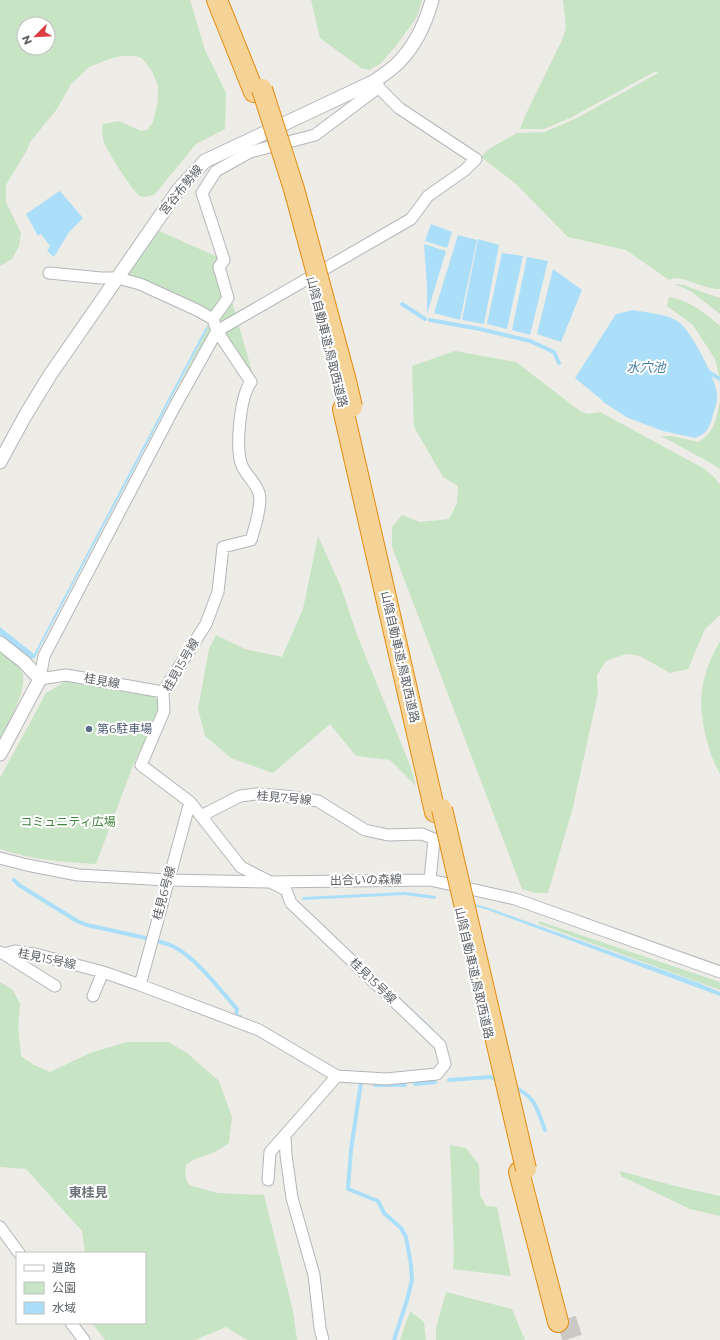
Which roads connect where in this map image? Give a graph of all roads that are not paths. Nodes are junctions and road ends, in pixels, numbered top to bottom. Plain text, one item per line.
1 (217, 0) edge
2 (226, 0) edge
3 (432, 0) edge
4 (376, 85) junction
5 (258, 90) junction
6 (49, 273) dead end
7 (118, 278) junction
8 (212, 319) junction
9 (217, 331) junction
10 (0, 462) edge
11 (0, 643) edge
12 (40, 679) junction
13 (163, 692) junction
14 (0, 754) edge
15 (190, 802) junction
16 (201, 816) junction
17 (0, 858) edge
18 (168, 880) junction
19 (430, 880) junction
20 (269, 882) junction
21 (2, 953) edge
22 (103, 972) junction
23 (720, 972) edge
24 (140, 985) junction
25 (55, 986) dead end
26 (93, 996) dead end
27 (337, 1076) junction
28 (285, 1135) junction
29 (268, 1180) dead end
30 (0, 1227) edge
31 (18, 1252) edge
32 (562, 1321) tunnel mouth
33 (72, 1324) edge
34 (84, 1340) edge
35 (323, 1340) edge

1 - 5 highway, 山陰自動車道;鳥取西道路
2 - 5 highway, 山陰自動車道;鳥取西道路
3 - 4 street, 宮谷布勢線
4 - 7 street, 宮谷布勢線
4 - 8 street
4 - 9 street
5 - 32 highway, 山陰自動車道;鳥取西道路
6 - 7 street
7 - 8 street
7 - 10 street, 宮谷布勢線
8 - 9 street
9 - 12 street
9 - 13 street, 桂見15号線
11 - 12 street
12 - 13 street, 桂見線
12 - 14 street
13 - 15 street, 桂見15号線
15 - 16 street, 桂見15号線
15 - 18 street, 桂見6号線
16 - 19 street, 桂見7号線
16 - 20 street, 桂見15号線
17 - 18 street, 出合いの森線
18 - 20 street, 出合いの森線
18 - 24 street, 桂見6号線
19 - 20 street, 出合いの森線
19 - 23 street, 出合いの森線
20 - 27 street, 桂見15号線
21 - 22 street, 桂見15号線
21 - 25 street
22 - 24 street, 桂見15号線
22 - 26 street
24 - 27 street, 桂見15号線
27 - 28 street
28 - 29 street
28 - 35 street
30 - 31 street
33 - 34 street

